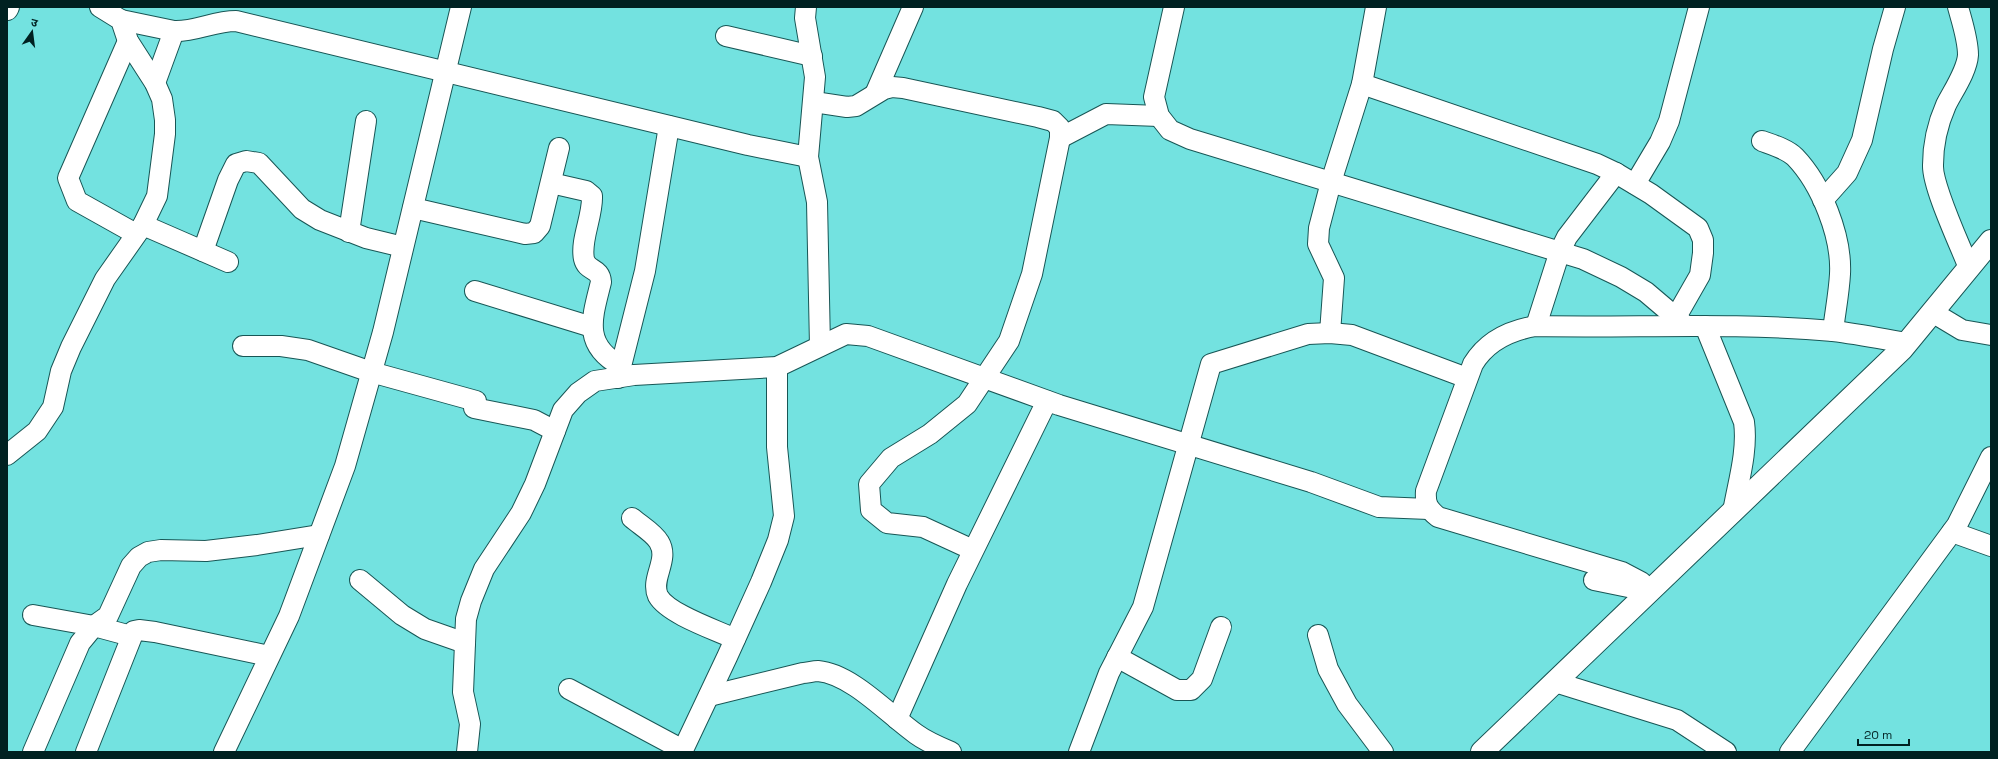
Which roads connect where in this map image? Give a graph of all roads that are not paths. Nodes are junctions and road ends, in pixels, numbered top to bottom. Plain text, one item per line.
1 (100, 7) edge
2 (461, 7) edge
3 (806, 7) edge
4 (913, 7) edge
5 (1174, 7) edge
6 (1376, 7) edge
7 (1700, 7) edge
8 (1895, 7) edge
9 (1958, 7) edge
10 (120, 20) junction
11 (174, 31) junction
12 (726, 36) dead end
13 (128, 41) junction
14 (812, 56) junction
15 (445, 72) junction
16 (155, 83) junction
17 (1362, 84) junction
18 (876, 92) junction
19 (814, 102) junction
20 (1159, 116) junction
21 (366, 121) dead end
22 (669, 126) junction
23 (1060, 138) junction
24 (1762, 141) dead end
25 (559, 148) dead end
26 (808, 157) junction
27 (1616, 173) junction
28 (1331, 182) junction
29 (551, 183) junction
30 (1635, 184) junction
31 (1823, 200) junction
32 (413, 208) junction
33 (140, 229) junction
34 (349, 232) junction
35 (1991, 241) edge
36 (403, 247) junction
37 (203, 251) junction
38 (1560, 251) junction
39 (228, 262) dead end
40 (1969, 268) junction
41 (475, 291) dead end
42 (1932, 312) junction
43 (1681, 322) junction
44 (1536, 326) junction
45 (1705, 326) junction
46 (592, 327) junction
47 (1833, 331) junction
48 (1330, 333) junction
49 (1991, 336) edge
50 (1907, 343) junction
51 (243, 346) dead end
52 (820, 346) junction
53 (778, 367) junction
54 (372, 372) junction
55 (620, 372) junction
56 (984, 378) junction
57 (1468, 378) junction
58 (1047, 401) junction
59 (555, 431) junction
60 (1189, 445) junction
61 (7, 455) edge
62 (1991, 457) edge
63 (1429, 509) junction
64 (1733, 512) junction
65 (632, 518) dead end
66 (1952, 532) junction
67 (319, 535) junction
68 (1991, 546) edge
69 (973, 550) junction
70 (360, 580) dead end
71 (1594, 580) dead end
72 (1650, 591) junction
73 (33, 615) dead end
74 (94, 626) junction
75 (1221, 627) dead end
76 (1318, 635) dead end
77 (131, 636) junction
78 (736, 639) junction
79 (465, 643) junction
80 (269, 656) junction
81 (1117, 657) junction
82 (1555, 682) junction
83 (569, 688) dead end
84 (709, 696) junction
85 (897, 719) junction
86 (682, 751) edge
87 (33, 752) edge
88 (86, 752) edge
89 (224, 752) edge
90 (467, 752) edge
91 (951, 752) edge
92 (1079, 752) edge
93 (1383, 752) edge
94 (1482, 752) edge
95 (1726, 752) edge
96 (1790, 752) edge

1 - 10 street
2 - 15 street
3 - 14 street
4 - 18 street
5 - 20 street
6 - 17 street
7 - 30 street
8 - 31 street
9 - 40 street
10 - 11 street
10 - 13 street
11 - 15 street
11 - 16 street
12 - 14 street
13 - 16 street
13 - 33 street
14 - 19 street
15 - 22 street
15 - 32 street
16 - 33 street
17 - 27 street
17 - 28 street
18 - 19 street
18 - 23 street
19 - 26 street
20 - 23 street
20 - 28 street
21 - 34 street
22 - 26 street
22 - 55 street
23 - 56 street
24 - 31 street
25 - 29 street
26 - 52 street
27 - 30 street
27 - 38 street
28 - 38 street
28 - 48 street
29 - 32 street
29 - 46 street
30 - 43 street
31 - 47 street
32 - 36 street
33 - 37 street
33 - 61 street
34 - 36 street
34 - 37 street
35 - 40 main road
36 - 54 street
37 - 39 street
38 - 43 street
38 - 44 street
40 - 42 main road
41 - 46 street
42 - 49 street
42 - 50 main road
43 - 44 street
43 - 45 street
44 - 57 street
45 - 47 street
45 - 64 street
46 - 55 street
47 - 50 street
48 - 57 street
48 - 60 street
50 - 64 main road
51 - 54 street
52 - 53 street
52 - 56 street
53 - 55 street
53 - 78 street
54 - 59 street
54 - 67 street
55 - 59 street
56 - 58 street
56 - 69 street
57 - 63 street
58 - 60 street
58 - 69 street
59 - 79 street
60 - 63 street
60 - 81 street
62 - 66 street
63 - 72 street
64 - 72 main road
65 - 78 street
66 - 68 street
66 - 96 street
67 - 74 street
67 - 80 street
69 - 85 street
70 - 79 street
71 - 72 street
72 - 82 main road
73 - 74 street
74 - 77 street
74 - 87 street
75 - 81 street
76 - 93 street
77 - 80 street
77 - 88 street
78 - 84 street
79 - 90 street
80 - 89 street
81 - 92 street
82 - 94 main road
82 - 95 street
83 - 86 street
84 - 85 street
84 - 86 street
85 - 91 street

